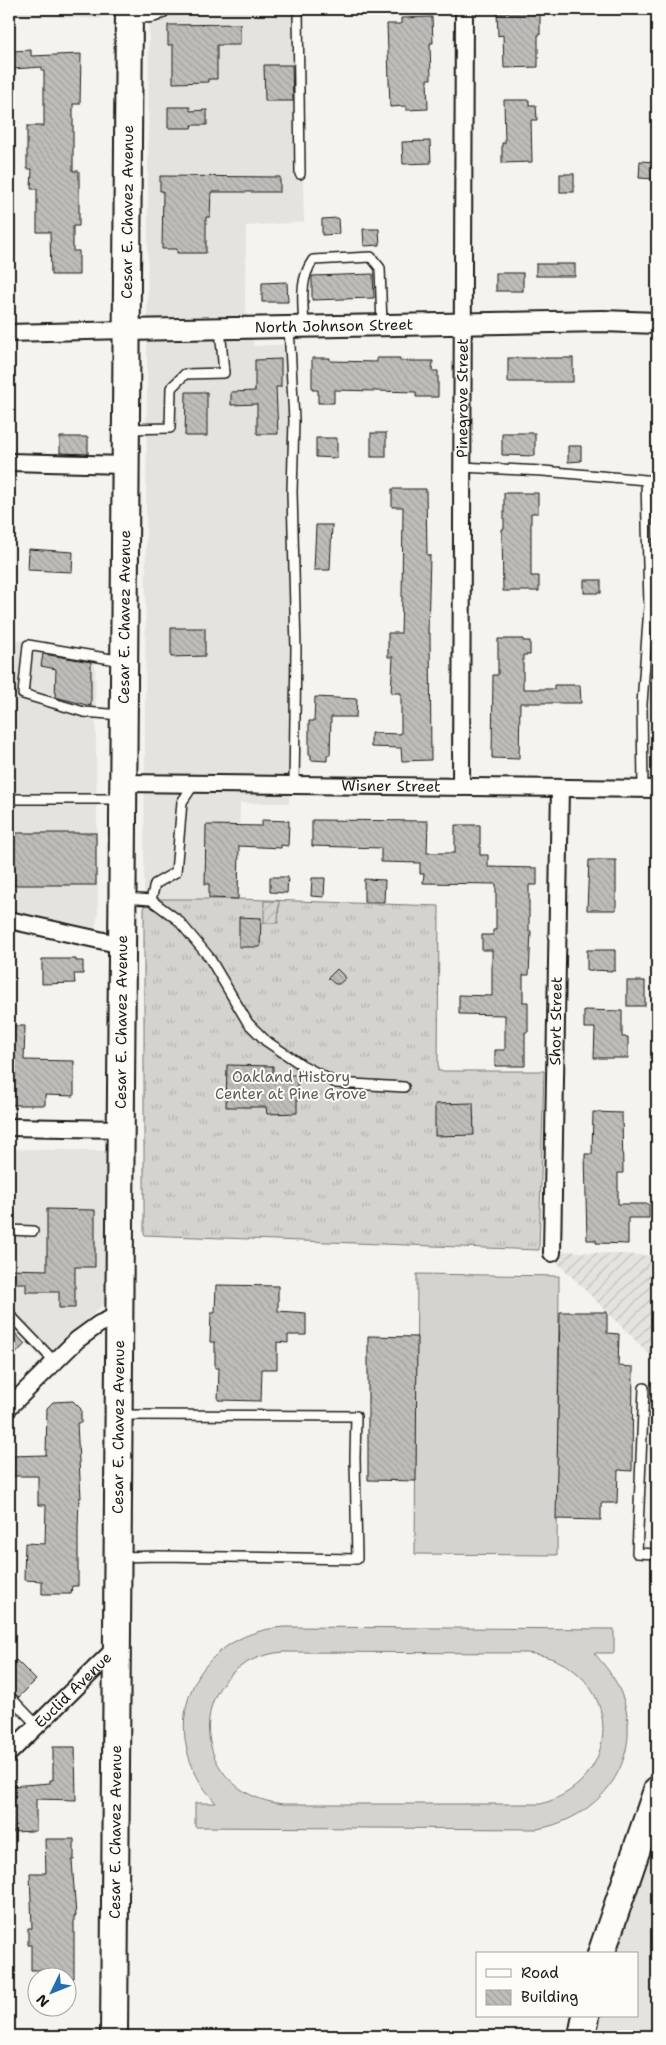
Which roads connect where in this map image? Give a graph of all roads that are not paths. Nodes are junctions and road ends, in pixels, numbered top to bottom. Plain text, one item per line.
1 (167, 9) edge
2 (298, 9) edge
3 (464, 9) edge
4 (129, 13) edge
5 (300, 174) dead end
6 (657, 323) edge
7 (463, 324) junction
8 (382, 325) junction
9 (296, 327) junction
10 (220, 328) junction
11 (126, 330) junction
12 (9, 334) edge
13 (126, 429) junction
14 (9, 462) edge
15 (125, 465) junction
16 (462, 467) junction
17 (646, 481) junction
18 (657, 481) edge
19 (124, 661) junction
20 (123, 716) junction
21 (194, 784) junction
22 (294, 785) junction
23 (461, 787) junction
24 (560, 788) junction
25 (650, 789) edge
26 (123, 791) junction
27 (9, 799) edge
28 (122, 898) junction
29 (150, 900) junction
30 (9, 920) edge
31 (122, 945) junction
32 (404, 1087) dead end
33 (9, 1128) edge
34 (121, 1129) junction
35 (9, 1230) edge
36 (33, 1231) dead end
37 (552, 1253) dead end
38 (9, 1314) edge
39 (119, 1315) junction
40 (55, 1362) junction
41 (644, 1388) dead end
42 (9, 1407) edge
43 (119, 1415) junction
44 (657, 1554) edge
45 (118, 1557) junction
46 (116, 1647) junction
47 (9, 1696) edge
48 (37, 1725) junction
49 (9, 1753) edge
50 (657, 1790) edge
51 (602, 1952) edge
52 (586, 2018) edge
53 (114, 2036) edge
54 (582, 2036) edge

1 - 4 lane
2 - 5 lane
3 - 7 street, Pinegrove Street
4 - 11 main road, Cesar E. Chavez Avenue
6 - 7 street, North Johnson Street
7 - 8 street, North Johnson Street
7 - 16 street, Pinegrove Street
8 - 9 street, North Johnson Street
8 - 9 lane
9 - 10 street, North Johnson Street
9 - 22 lane
10 - 11 street, North Johnson Street
10 - 13 lane
11 - 12 street, North Johnson Street
11 - 13 main road, Cesar E. Chavez Avenue
13 - 15 main road, Cesar E. Chavez Avenue
14 - 15 street
15 - 19 main road, Cesar E. Chavez Avenue
16 - 17 lane
16 - 23 street, Pinegrove Street
17 - 18 lane
17 - 25 lane
19 - 20 main road, Cesar E. Chavez Avenue
19 - 20 lane
20 - 26 main road, Cesar E. Chavez Avenue
21 - 22 street, Wisner Street
21 - 26 street, Wisner Street
21 - 29 lane
22 - 23 street, Wisner Street
23 - 24 street, Wisner Street
24 - 25 street, Wisner Street
24 - 37 street, Short Street
26 - 27 lane
26 - 28 main road, Cesar E. Chavez Avenue
28 - 29 lane
28 - 31 main road, Cesar E. Chavez Avenue
29 - 32 lane
30 - 31 street
31 - 34 main road, Cesar E. Chavez Avenue
33 - 34 street
34 - 39 main road, Cesar E. Chavez Avenue
35 - 36 lane
38 - 40 lane
39 - 40 street
39 - 43 main road, Cesar E. Chavez Avenue
40 - 42 street
41 - 44 lane
43 - 45 main road, Cesar E. Chavez Avenue
43 - 45 lane
45 - 46 main road, Cesar E. Chavez Avenue
46 - 48 street, Euclid Avenue
46 - 53 main road, Cesar E. Chavez Avenue
47 - 48 lane
48 - 49 street, Euclid Avenue
50 - 51 main road
52 - 54 main road

